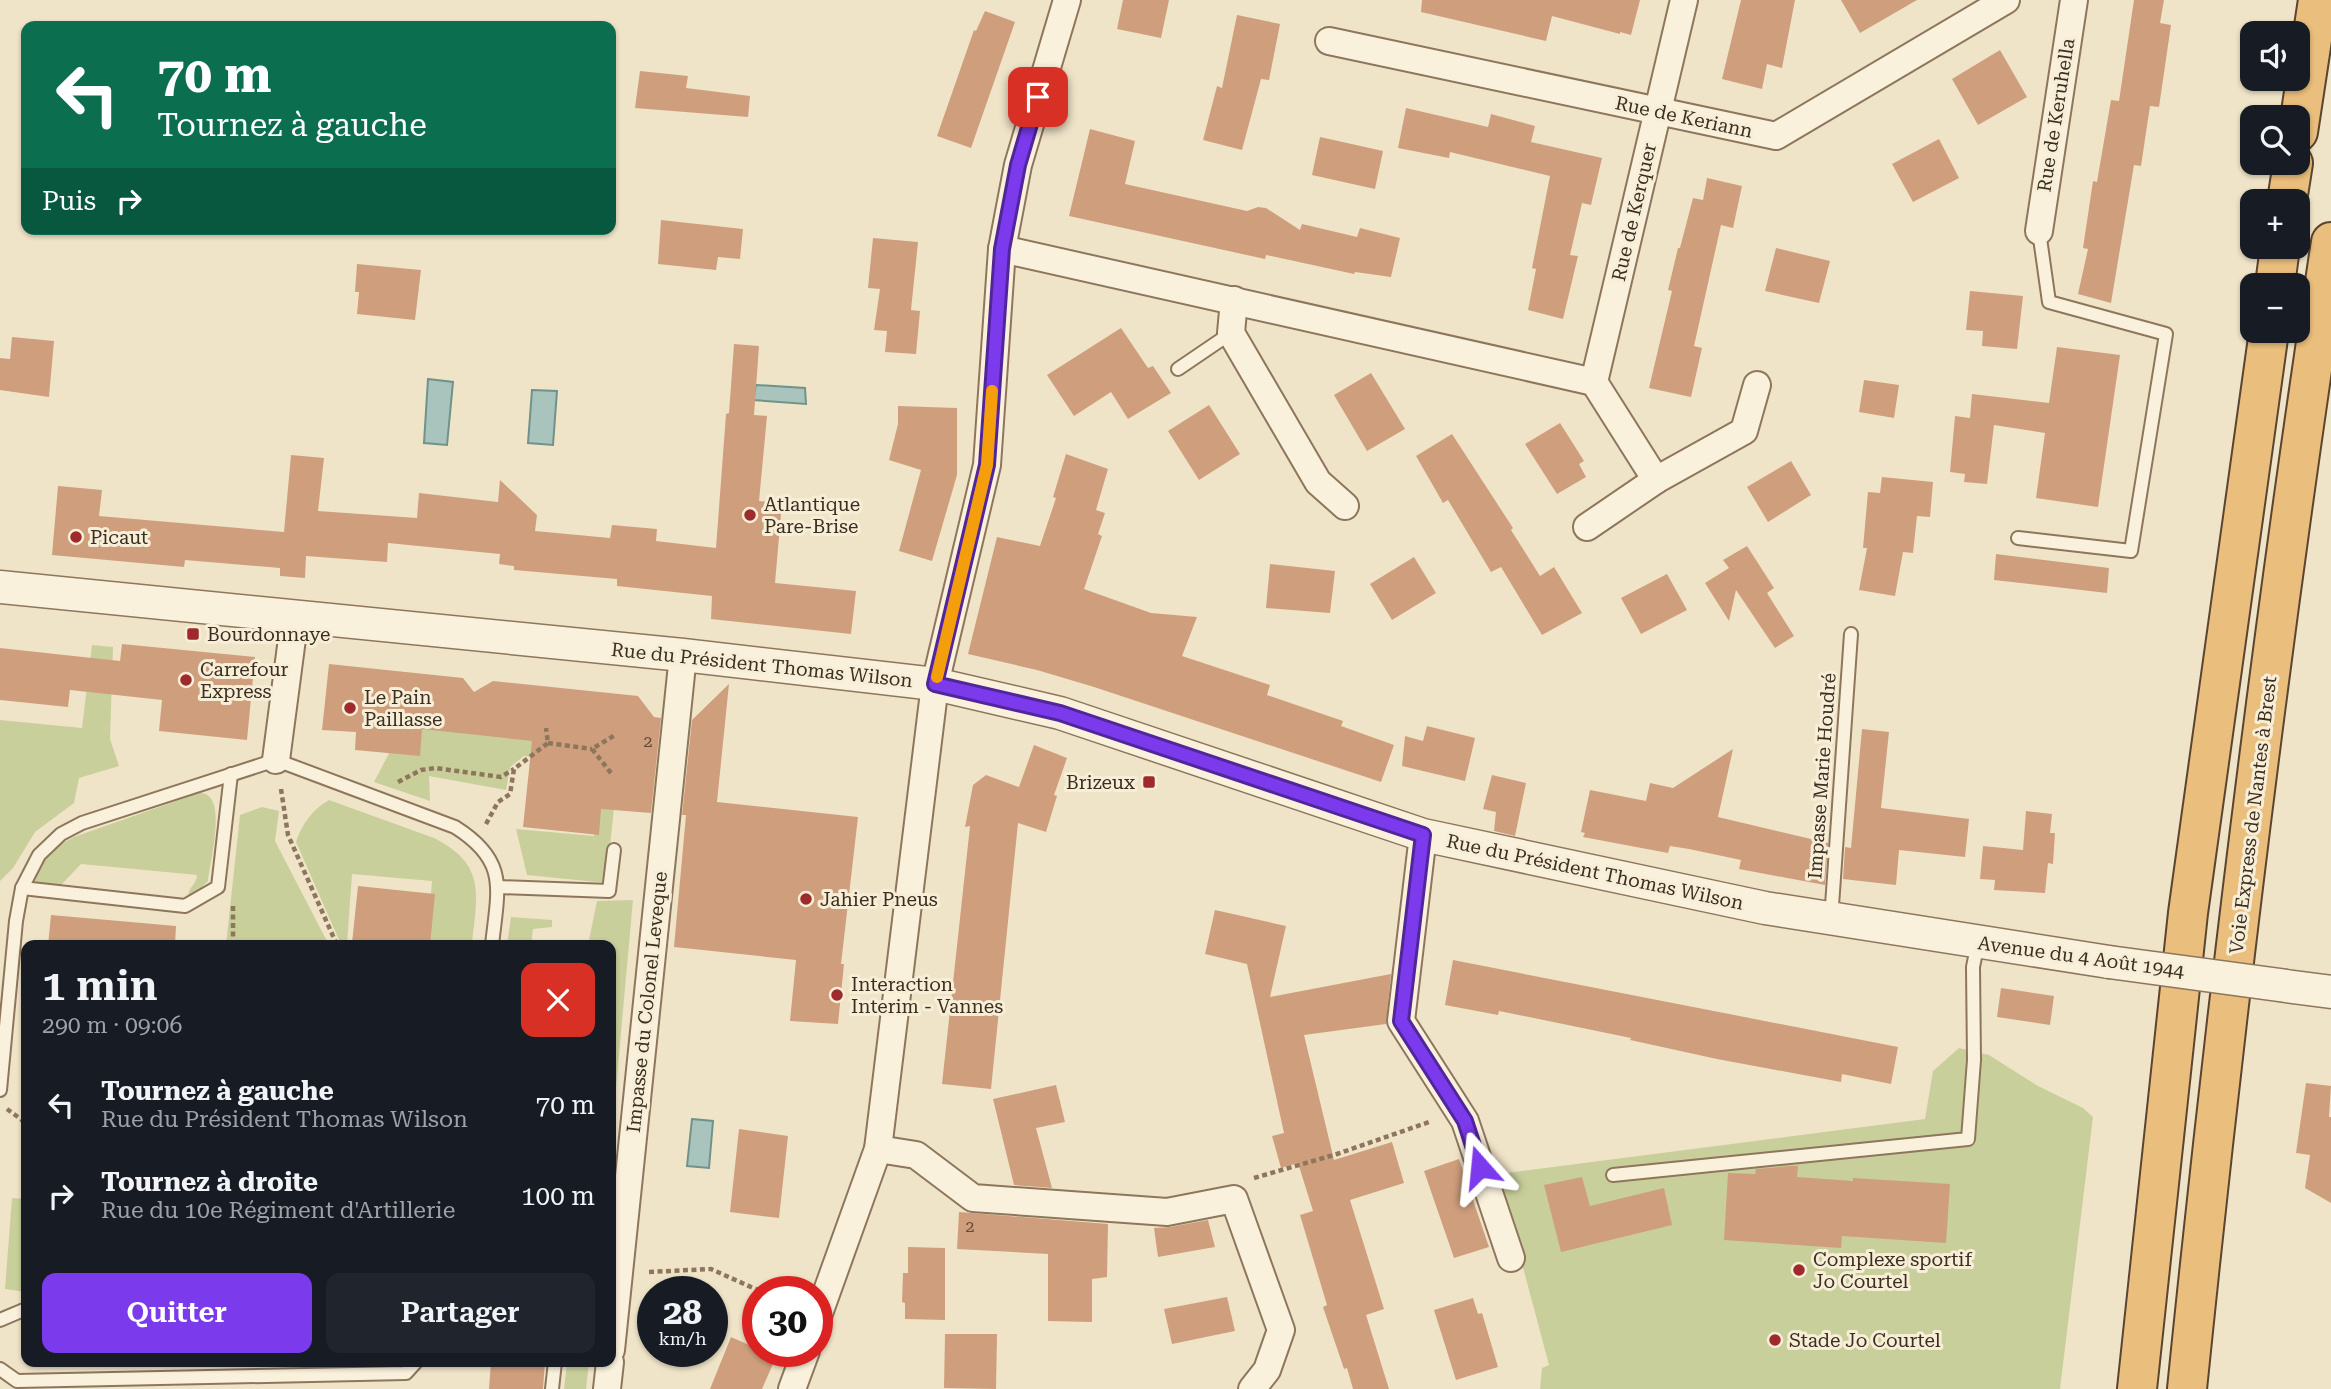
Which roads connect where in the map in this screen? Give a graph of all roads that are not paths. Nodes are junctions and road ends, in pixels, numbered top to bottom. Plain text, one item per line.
1 (1067, 0) edge
2 (1684, 0) edge
3 (2006, 0) edge
4 (2074, 0) edge
5 (2318, 0) edge
6 (1329, 41) dead end
7 (2302, 105) edge
8 (1658, 111) junction
9 (2039, 231) joint
10 (2331, 242) edge
11 (1002, 249) junction
12 (1234, 300) junction
13 (1231, 334) junction
14 (2267, 343) edge
15 (1178, 369) dead end
16 (1594, 382) junction
17 (1757, 385) dead end
18 (1656, 480) junction
19 (1345, 506) dead end
20 (1587, 527) dead end
21 (2018, 538) dead end
22 (0, 587) edge
23 (295, 616) junction
24 (1851, 634) dead end
25 (682, 654) junction
26 (935, 684) junction
27 (276, 760) junction
28 (232, 774) junction
29 (1423, 835) junction
30 (614, 850) dead end
31 (498, 887) junction
32 (22, 888) junction
33 (1831, 920) junction
34 (493, 940) edge
35 (1978, 941) junction
36 (2316, 990) edge
37 (0, 1090) edge
38 (878, 1149) junction
39 (1613, 1175) dead end
40 (1511, 1258) dead end
41 (832, 1276) edge
42 (616, 1302) edge
43 (21, 1311) edge
44 (0, 1320) edge
45 (411, 1367) edge
46 (554, 1367) edge
47 (609, 1367) edge
48 (800, 1367) edge
49 (0, 1369) edge
50 (552, 1389) edge
51 (607, 1389) edge
52 (792, 1389) edge
53 (1252, 1389) edge
54 (2137, 1389) edge
55 (2187, 1389) edge

1 - 11 street
2 - 8 street, Rue de Kerquer
3 - 8 street, Rue de Keriann
4 - 9 street, Rue de Keruhella
5 - 7 highway
6 - 8 street, Rue de Keriann
8 - 16 street, Rue de Kerquer
9 - 21 lane
10 - 55 highway, Voie Express de Nantes à Brest
11 - 12 street
11 - 26 street
12 - 13 street
12 - 16 street
13 - 15 lane
13 - 19 street
14 - 54 highway
16 - 18 street
17 - 18 street
18 - 20 street
22 - 23 street, Rue du Président Thomas Wilson
23 - 25 street, Rue du Président Thomas Wilson
23 - 27 street
24 - 33 lane, Impasse Marie Houdré
25 - 26 street, Rue du Président Thomas Wilson
25 - 42 street, Impasse du Colonel Leveque
26 - 29 street, Rue du Président Thomas Wilson
26 - 38 street
27 - 28 lane
27 - 31 lane
28 - 32 lane
28 - 32 lane
29 - 33 street, Rue du Président Thomas Wilson
29 - 40 street
30 - 31 lane
31 - 34 lane
32 - 37 lane
33 - 35 street, Avenue du 4 Août 1944
35 - 36 street, Avenue du 4 Août 1944, bridge
35 - 39 lane
38 - 41 street
38 - 53 street
43 - 44 lane
45 - 49 lane
46 - 50 lane
47 - 51 street
48 - 52 street

